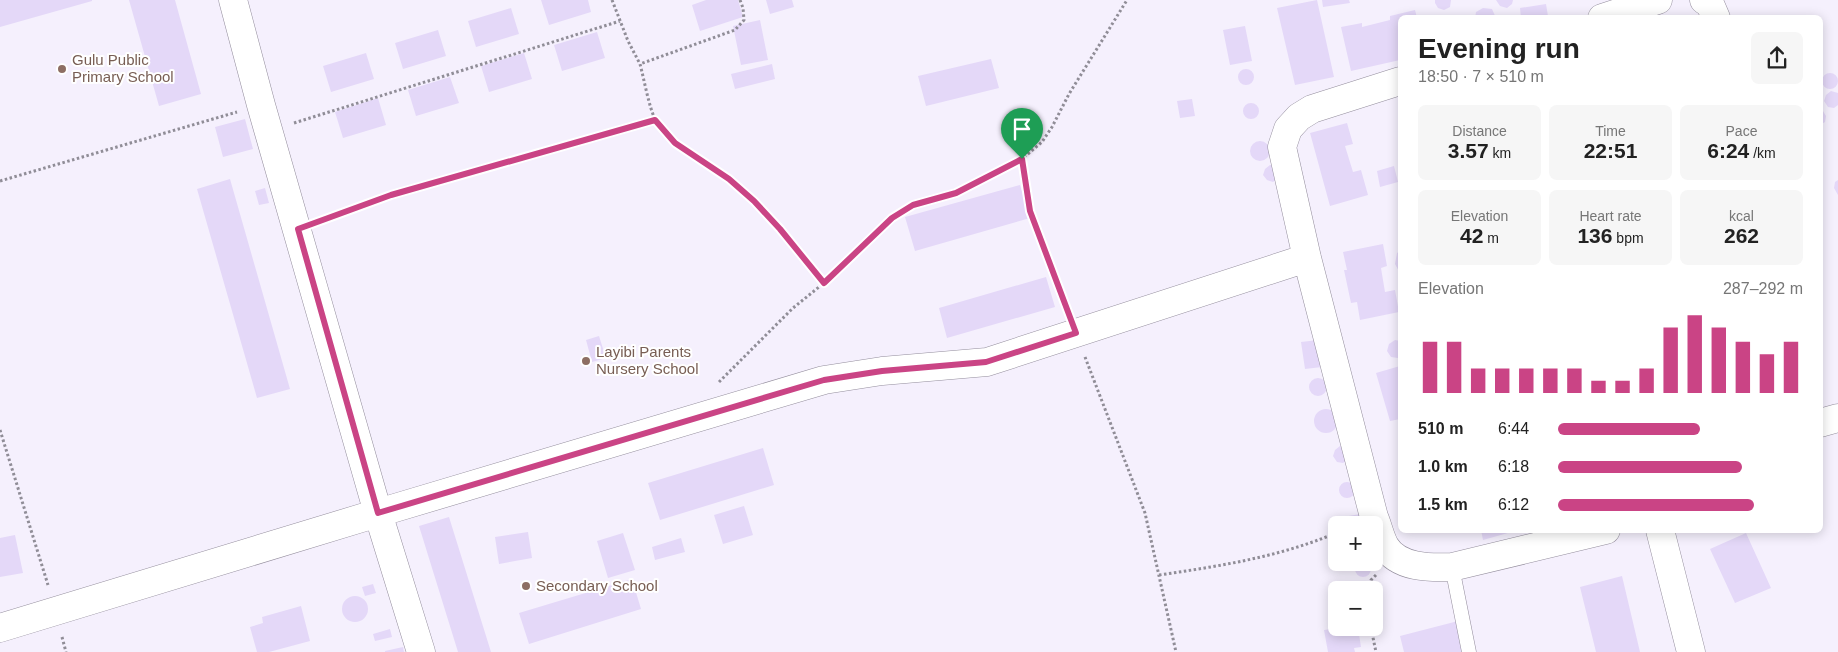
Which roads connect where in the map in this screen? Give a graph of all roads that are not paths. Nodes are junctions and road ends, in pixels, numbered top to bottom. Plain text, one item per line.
1 (234, 0) edge
2 (1658, 0) edge
3 (1704, 0) edge
4 (1611, 15) edge
5 (1715, 15) edge
6 (1398, 82) edge
7 (1307, 258) junction
8 (1838, 418) edge
9 (1823, 422) edge
10 (378, 513) junction
11 (1594, 533) edge
12 (1661, 533) edge
13 (1452, 567) junction
14 (0, 628) edge
15 (421, 652) edge
16 (1469, 652) edge
17 (1691, 652) edge

1 - 10 street
2 - 4 street
3 - 5 street
6 - 7 street
7 - 10 street
7 - 13 street
8 - 9 street
10 - 14 street
10 - 15 street
11 - 13 street
12 - 17 street
13 - 16 lane

